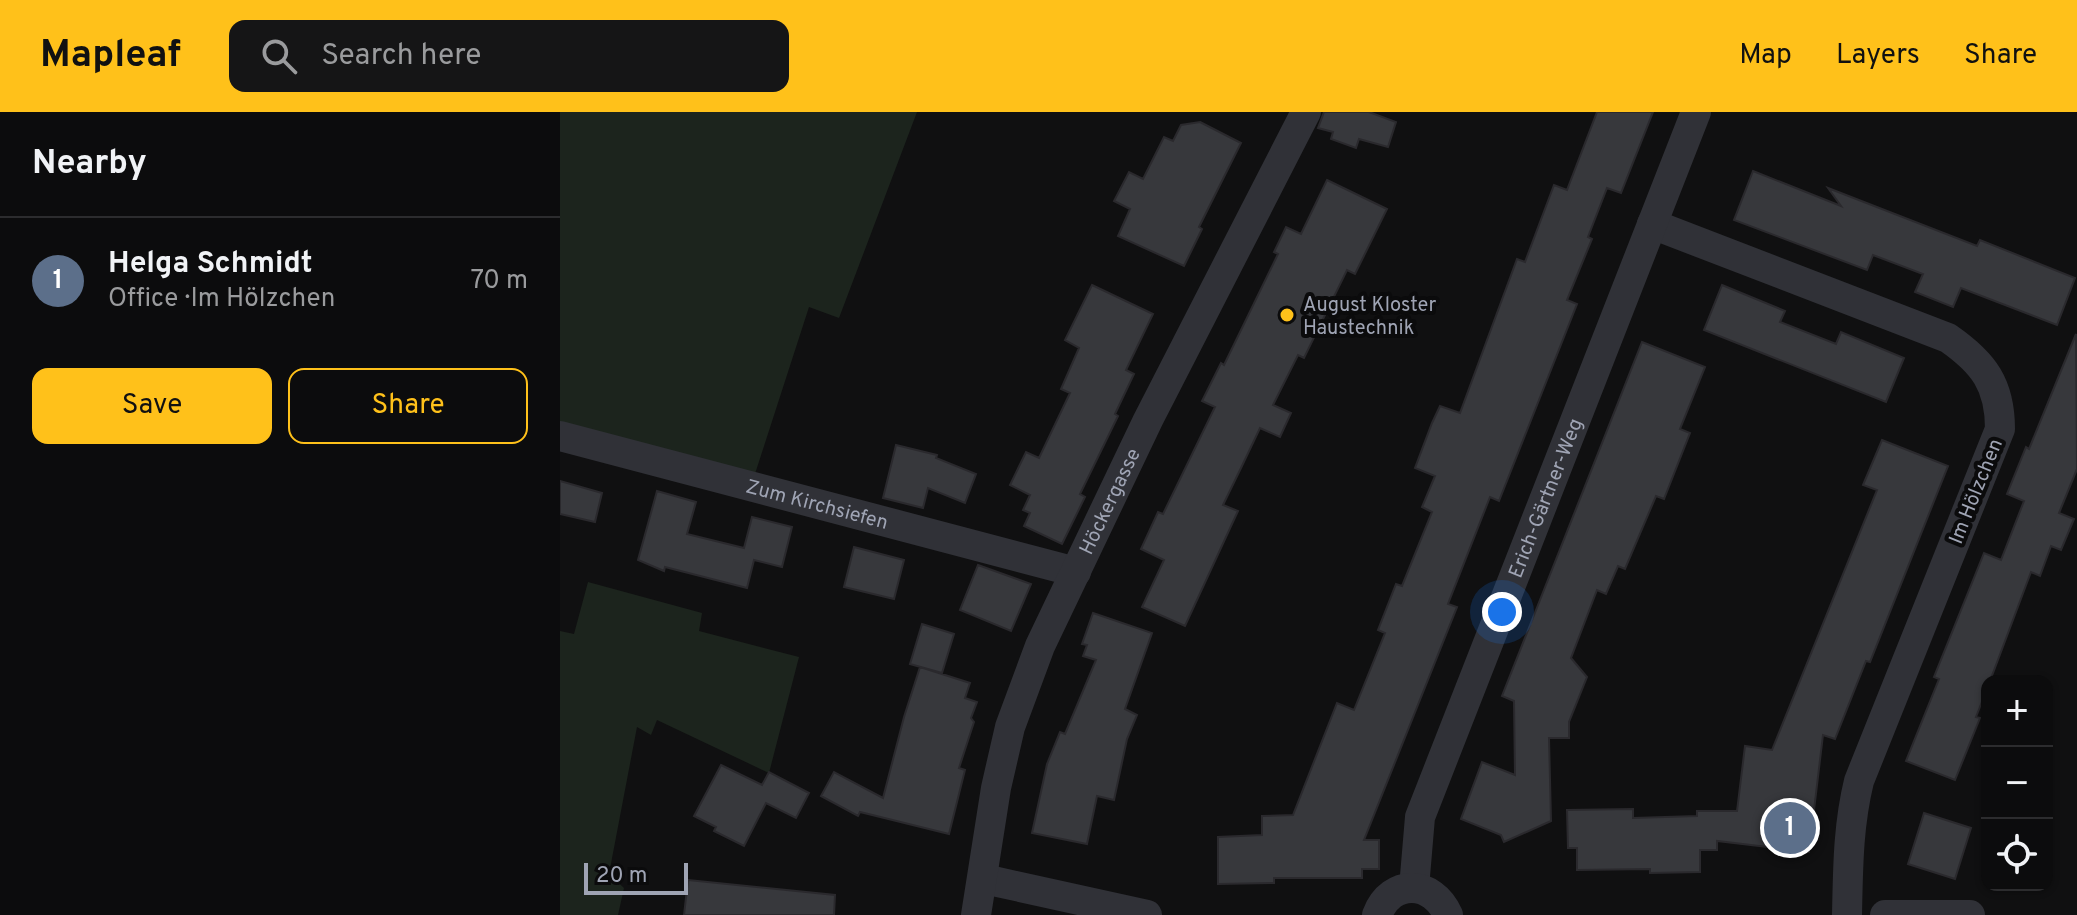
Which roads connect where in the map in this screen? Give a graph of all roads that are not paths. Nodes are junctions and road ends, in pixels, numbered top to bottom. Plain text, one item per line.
1 (1306, 112) edge
2 (1696, 112) edge
3 (1652, 224) junction
4 (560, 436) edge
5 (1076, 572) junction
6 (984, 879) junction
7 (1414, 888) junction
8 (976, 915) edge
9 (1147, 915) edge
10 (1377, 915) edge
11 (1448, 915) edge
12 (1847, 915) edge
13 (1885, 915) edge
14 (1970, 915) edge

1 - 5 street, Höckergasse
2 - 3 street, Erich-Gärtner-Weg
3 - 7 street, Erich-Gärtner-Weg
3 - 12 street, Im Hölzchen
4 - 5 street, Zum Kirchsiefen
5 - 6 street, Höckergasse
6 - 8 street, Höckergasse
6 - 9 street
7 - 10 street
7 - 11 street
13 - 14 street

